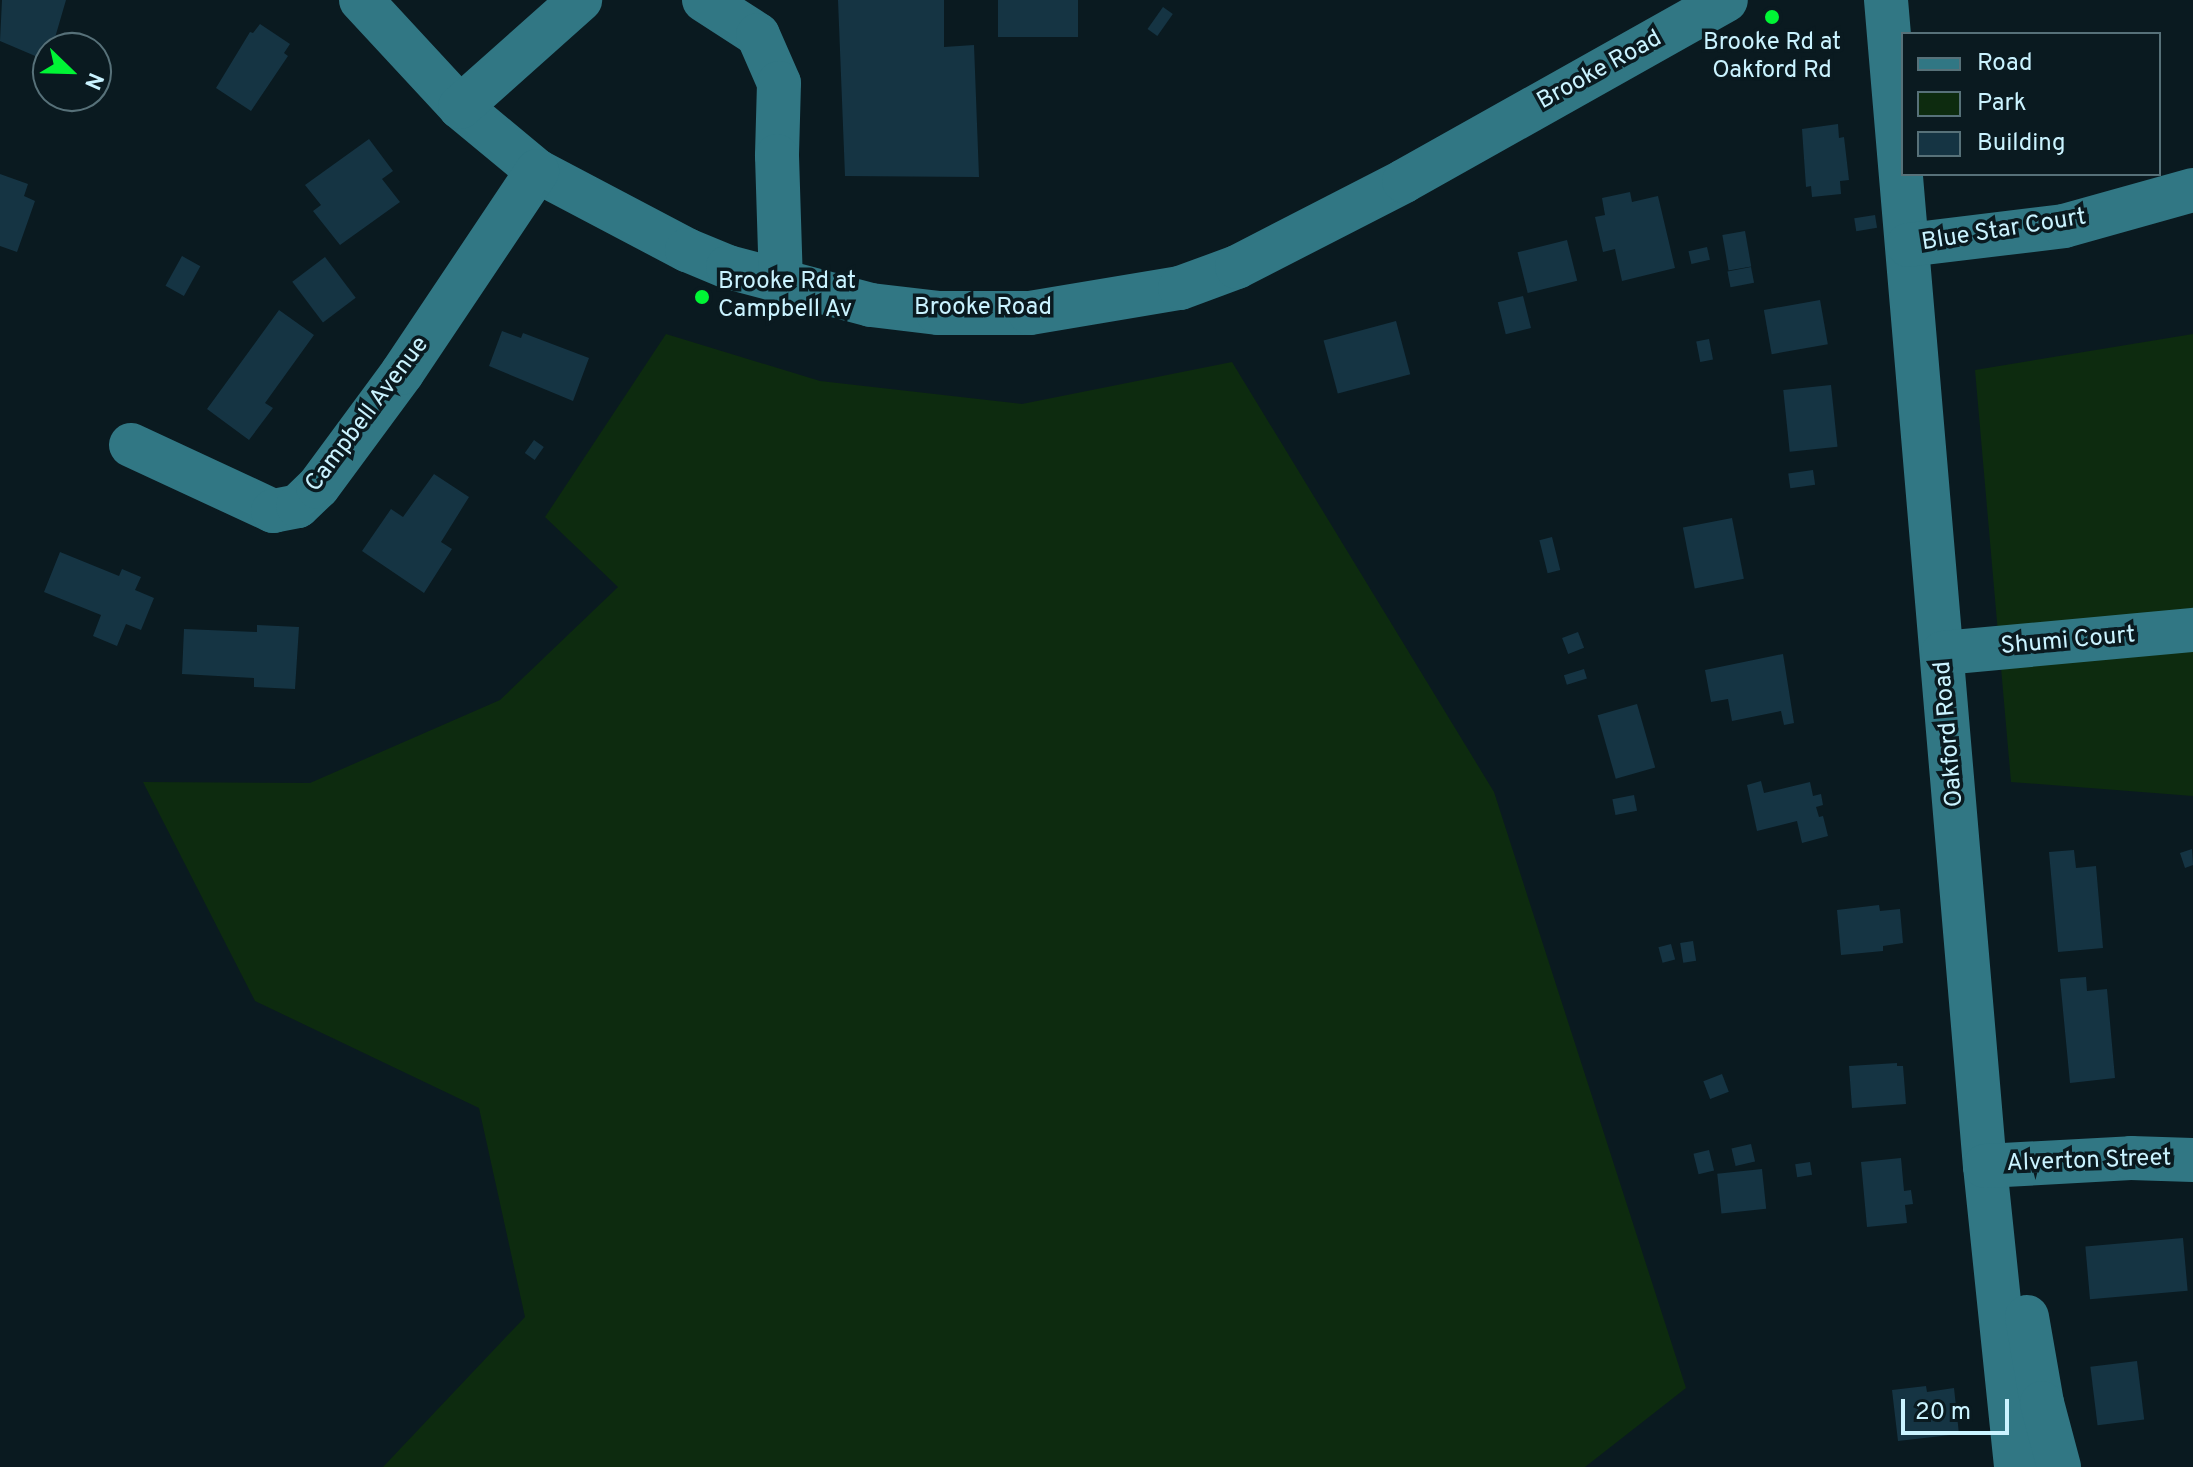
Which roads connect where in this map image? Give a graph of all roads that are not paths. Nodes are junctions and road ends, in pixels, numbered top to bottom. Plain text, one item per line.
1 (361, 0) edge
2 (580, 0) edge
3 (704, 0) edge
4 (1726, 0) edge
5 (1886, 0) edge
6 (460, 107) junction
7 (1901, 167) edge
8 (537, 171) junction
9 (1902, 176) edge
10 (2193, 190) edge
11 (1908, 245) junction
12 (781, 283) junction
13 (131, 445) dead end
14 (2193, 630) edge
15 (1943, 653) junction
16 (2193, 1160) edge
17 (1998, 1165) junction
18 (2016, 1467) edge
19 (2059, 1467) edge

1 - 6 street, Brooke Road
2 - 6 street
3 - 12 street
4 - 12 street, Brooke Road
5 - 7 street, Oakford Road
6 - 8 street, Brooke Road
8 - 12 street, Brooke Road
8 - 13 street, Campbell Avenue
9 - 11 street, Oakford Road
10 - 11 street, Blue Star Court
11 - 15 street, Oakford Road
14 - 15 street, Shumi Court
15 - 17 street, Oakford Road
16 - 17 street, Alverton Street
17 - 18 street, Oakford Road
17 - 19 street

